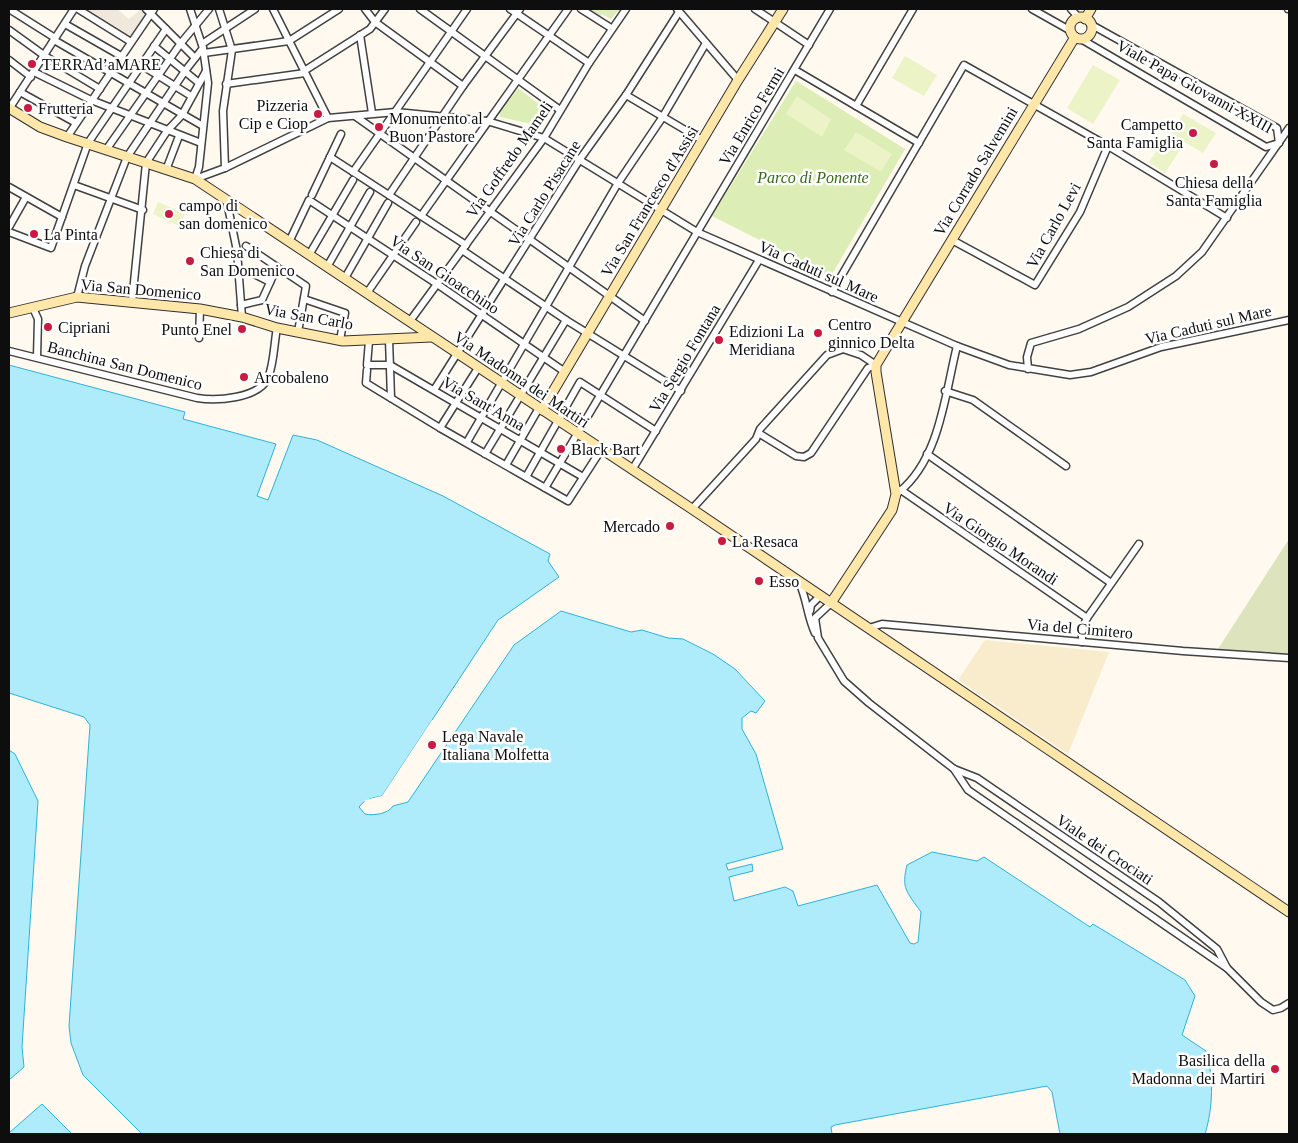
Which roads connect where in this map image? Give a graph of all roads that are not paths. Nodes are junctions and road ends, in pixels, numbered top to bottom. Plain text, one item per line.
1 (9, 9) edge
2 (76, 9) edge
3 (190, 9) edge
4 (209, 9) edge
5 (219, 9) edge
6 (255, 9) edge
7 (272, 9) edge
8 (339, 9) edge
9 (365, 9) edge
10 (385, 9) edge
11 (420, 9) edge
12 (467, 9) edge
13 (510, 9) edge
14 (568, 9) edge
15 (581, 9) edge
16 (626, 9) edge
17 (755, 9) edge
18 (783, 9) edge
19 (913, 9) edge
20 (1032, 9) edge
21 (1071, 9) edge
22 (1091, 9) edge
23 (150, 10) edge
24 (678, 10) edge
25 (828, 10) edge
26 (518, 11) edge
27 (1085, 20) junction
28 (375, 22) junction
29 (774, 22) junction
30 (65, 24) junction
31 (196, 24) junction
32 (611, 28) junction
33 (166, 29) junction
34 (226, 29) junction
35 (9, 30) edge
36 (451, 32) junction
37 (360, 34) junction
38 (549, 36) junction
39 (1075, 36) junction
40 (55, 39) junction
41 (289, 41) junction
42 (131, 42) junction
43 (181, 43) junction
44 (706, 43) junction
45 (809, 45) junction
46 (154, 46) junction
47 (203, 48) junction
48 (232, 50) junction
49 (45, 56) junction
50 (121, 56) junction
51 (485, 56) junction
52 (195, 58) junction
53 (170, 59) junction
54 (9, 60) edge
55 (429, 61) junction
56 (588, 63) junction
57 (141, 65) junction
58 (795, 70) junction
59 (185, 71) junction
60 (206, 71) junction
61 (305, 72) junction
62 (111, 73) junction
63 (32, 74) junction
64 (158, 76) junction
65 (518, 80) junction
66 (738, 80) junction
67 (128, 83) junction
68 (199, 83) junction
69 (226, 84) junction
70 (175, 86) junction
71 (463, 86) junction
72 (100, 89) junction
73 (20, 92) junction
74 (146, 93) junction
75 (626, 95) junction
76 (191, 96) junction
77 (91, 100) junction
78 (163, 104) junction
79 (1032, 104) junction
80 (856, 106) junction
81 (9, 108) edge
82 (111, 108) junction
83 (560, 110) junction
84 (396, 112) junction
85 (372, 114) junction
86 (129, 115) junction
87 (182, 115) junction
88 (355, 116) junction
89 (442, 117) junction
90 (328, 118) junction
91 (662, 118) junction
92 (487, 121) junction
93 (76, 123) junction
94 (150, 125) junction
95 (203, 126) junction
96 (1289, 129) edge
97 (167, 131) junction
98 (341, 134) dead end
99 (381, 134) junction
100 (179, 136) junction
101 (67, 137) junction
102 (544, 138) junction
103 (702, 140) junction
104 (88, 143) junction
105 (201, 143) junction
106 (919, 143) junction
107 (1279, 143) junction
108 (1108, 146) junction
109 (106, 150) junction
110 (127, 157) junction
111 (330, 157) junction
112 (414, 159) junction
113 (580, 160) junction
114 (146, 163) junction
115 (225, 168) junction
116 (166, 170) junction
117 (353, 172) junction
118 (195, 179) junction
119 (353, 180) dead end
120 (446, 182) junction
121 (618, 183) junction
122 (74, 185) junction
123 (9, 188) edge
124 (370, 192) dead end
125 (390, 195) junction
126 (26, 197) junction
127 (311, 197) junction
128 (112, 199) junction
129 (227, 202) junction
130 (388, 203) dead end
131 (142, 210) junction
132 (661, 210) junction
133 (490, 212) junction
134 (332, 215) junction
135 (421, 216) junction
136 (62, 217) junction
137 (1227, 218) junction
138 (416, 222) dead end
139 (9, 227) edge
140 (350, 227) junction
141 (9, 232) edge
142 (697, 232) junction
143 (368, 239) junction
144 (529, 240) junction
145 (952, 240) junction
146 (289, 242) junction
147 (246, 246) dead end
148 (464, 248) junction
149 (309, 255) junction
150 (393, 255) junction
151 (759, 260) junction
152 (327, 267) junction
153 (570, 268) junction
154 (282, 270) dead end
155 (248, 272) dead end
156 (345, 278) junction
157 (505, 280) junction
158 (270, 282) junction
159 (437, 284) junction
160 (832, 292) junction
161 (367, 293) junction
162 (76, 296) junction
163 (609, 297) junction
164 (304, 299) junction
165 (132, 302) junction
166 (241, 305) junction
167 (546, 307) junction
168 (33, 308) junction
169 (200, 309) junction
170 (9, 313) edge
171 (482, 316) junction
172 (242, 317) junction
173 (566, 320) junction
174 (1289, 320) edge
175 (646, 321) junction
176 (410, 322) junction
177 (901, 322) junction
178 (277, 328) junction
179 (298, 332) junction
180 (588, 333) junction
181 (431, 337) junction
182 (198, 338) dead end
183 (390, 339) junction
184 (340, 340) junction
185 (369, 341) junction
186 (524, 344) junction
187 (957, 346) junction
188 (9, 351) edge
189 (457, 354) junction
190 (624, 356) junction
191 (37, 357) junction
192 (543, 357) junction
193 (876, 364) junction
194 (390, 365) junction
195 (367, 367) junction
196 (478, 368) junction
197 (1028, 369) junction
198 (565, 372) junction
199 (501, 383) junction
200 (434, 390) junction
201 (681, 391) junction
202 (946, 391) junction
203 (520, 396) junction
204 (600, 396) junction
205 (391, 398) junction
206 (456, 402) junction
207 (541, 409) junction
208 (481, 417) junction
209 (558, 421) junction
210 (440, 428) junction
211 (500, 428) junction
212 (656, 431) junction
213 (577, 434) junction
214 (760, 434) junction
215 (521, 440) junction
216 (466, 442) junction
217 (601, 450) junction
218 (541, 451) junction
219 (485, 454) junction
220 (927, 454) junction
221 (560, 462) junction
222 (506, 465) junction
223 (1066, 466) dead end
224 (632, 470) junction
225 (526, 477) junction
226 (583, 477) junction
227 (545, 488) junction
228 (898, 492) junction
229 (692, 510) junction
230 (1139, 544) dead end
231 (799, 582) junction
232 (1111, 583) junction
233 (820, 596) junction
234 (831, 603) junction
235 (1086, 618) junction
236 (809, 620) junction
237 (868, 628) junction
238 (818, 638) junction
239 (1082, 642) junction
240 (1289, 658) edge
241 (954, 769) junction
242 (1289, 912) edge
243 (1227, 968) junction
244 (1289, 1003) edge

1 - 40 street
2 - 30 street
2 - 42 street
3 - 31 street
4 - 31 street
5 - 34 street
6 - 34 street
7 - 41 street
8 - 41 street
9 - 28 street
10 - 28 street
11 - 36 street
12 - 36 street
13 - 26 street
14 - 38 street
15 - 32 street
16 - 32 street, Via Goffredo Mameli
17 - 29 street
18 - 29 street, Via San Francesco d'Assisi
19 - 80 street
20 - 39 street, Viale Papa Giovanni XXIII
21 - 27 street, Viale Papa Giovanni XXIII
22 - 27 street
23 - 33 street
23 - 42 street
24 - 44 street
24 - 75 street, Via Carlo Pisacane
25 - 45 street, Via Enrico Fermi
26 - 38 street
26 - 51 street
27 - 39 street
27 - 39 street
27 - 107 street, Viale Papa Giovanni XXIII
28 - 37 street
28 - 55 street
29 - 45 street
29 - 66 street, Via San Francesco d'Assisi
30 - 40 street
30 - 50 street
31 - 43 street
31 - 47 street
32 - 56 street, Via Goffredo Mameli
33 - 43 street
33 - 46 street
34 - 47 street
34 - 48 street
35 - 49 street
36 - 51 street
36 - 55 street
37 - 61 street
37 - 85 street
38 - 56 street
38 - 65 street
39 - 79 street, Via Corrado Salvemini
39 - 107 street, Viale Papa Giovanni XXIII
40 - 49 street
40 - 62 street
41 - 48 street
41 - 61 street
42 - 50 street
43 - 52 street
43 - 53 street
44 - 66 street
44 - 91 street
45 - 58 street, Via Enrico Fermi
46 - 53 street
46 - 57 street
47 - 48 street
47 - 52 street
47 - 60 street
48 - 69 street
49 - 63 street
49 - 72 street
50 - 62 street
51 - 65 street
51 - 71 street
52 - 59 street
53 - 59 street
53 - 64 street
54 - 63 street
55 - 71 street
55 - 84 street
56 - 83 street, Via Goffredo Mameli
57 - 64 street
57 - 67 street
58 - 80 street
58 - 142 street, Via Enrico Fermi
59 - 68 street
59 - 70 street
60 - 68 street
60 - 95 street
61 - 69 street
61 - 90 street
62 - 67 street
62 - 72 street
63 - 73 street
63 - 77 street
64 - 70 street
64 - 74 street
65 - 83 street
65 - 92 street
66 - 103 street, Via San Francesco d'Assisi
67 - 74 street
67 - 82 street
68 - 76 street
69 - 115 street
70 - 76 street
70 - 78 street
71 - 89 street
72 - 77 street
73 - 81 street
73 - 93 street
74 - 78 street
74 - 86 street
75 - 91 street
75 - 113 street, Via Carlo Pisacane
76 - 87 street
77 - 82 street
77 - 93 street
78 - 87 street
78 - 94 street
79 - 106 street
79 - 108 street
79 - 145 street, Via Corrado Salvemini
80 - 106 street
81 - 101 street, Via Madonna dei Martiri
82 - 86 street
82 - 104 street
83 - 102 street, Via Goffredo Mameli
84 - 85 street, Via Caduti sul Mare
84 - 89 street, Via Caduti sul Mare
84 - 99 street
85 - 88 street, Via Caduti sul Mare
86 - 94 street
86 - 109 street
87 - 95 street
87 - 97 street
88 - 90 street, Via Caduti sul Mare
88 - 99 street
89 - 92 street, Via Caduti sul Mare
89 - 112 street
90 - 115 street
91 - 103 street
91 - 121 street
92 - 102 street, Via Caduti sul Mare
92 - 120 street
93 - 101 street
94 - 97 street
94 - 110 street
95 - 105 street
96 - 107 street
97 - 100 street
97 - 114 street
98 - 111 street
99 - 112 street
99 - 117 street
100 - 105 street
100 - 116 street
101 - 104 street, Via Madonna dei Martiri
102 - 113 street, Via Caduti sul Mare
102 - 133 street, Via Goffredo Mameli
103 - 132 street, Via San Francesco d'Assisi
104 - 109 street, Via Madonna dei Martiri
104 - 122 street
105 - 118 street
106 - 160 street
107 - 137 street
108 - 137 street
108 - 145 street, Via Carlo Levi
109 - 110 street, Via Madonna dei Martiri
110 - 114 street, Via Madonna dei Martiri
110 - 128 street
111 - 117 street
111 - 127 street
112 - 120 street
112 - 125 street
113 - 121 street, Via Caduti sul Mare
113 - 144 street, Via Carlo Pisacane
114 - 116 street, Via Madonna dei Martiri
114 - 131 street
115 - 118 street
116 - 118 street, Via Madonna dei Martiri
117 - 125 street
118 - 129 street, Via Madonna dei Martiri
119 - 134 street
120 - 133 street
120 - 135 street
121 - 132 street, Via Caduti sul Mare
121 - 153 street
122 - 128 street
122 - 136 street
123 - 126 street
124 - 140 street
125 - 135 street
126 - 136 street
126 - 139 street
127 - 134 street, Via San Gioacchino
127 - 146 street
128 - 131 street
128 - 162 street
129 - 146 street, Via Madonna dei Martiri
129 - 166 street
130 - 143 street
131 - 165 street
132 - 142 street, Via Caduti sul Mare
132 - 163 street, Via San Francesco d'Assisi
133 - 144 street
133 - 148 street, Via Goffredo Mameli
134 - 140 street, Via San Gioacchino
134 - 149 street
135 - 148 street
136 - 141 street
137 - 197 street
138 - 150 street
140 - 143 street, Via San Gioacchino
140 - 152 street
142 - 151 street, Via Caduti sul Mare
142 - 175 street, Via Enrico Fermi
143 - 150 street, Via San Gioacchino
143 - 156 street
144 - 153 street
144 - 157 street, Via Carlo Pisacane
145 - 177 street, Via Corrado Salvemini
146 - 149 street, Via Madonna dei Martiri
147 - 158 street
148 - 157 street
148 - 159 street, Via Goffredo Mameli
149 - 152 street, Via Madonna dei Martiri
150 - 159 street, Via San Gioacchino
150 - 161 street
151 - 160 street, Via Caduti sul Mare
151 - 201 street, Via Sergio Fontana
152 - 156 street, Via Madonna dei Martiri
153 - 163 street
153 - 167 street
154 - 164 street
155 - 158 street
156 - 161 street, Via Madonna dei Martiri
157 - 167 street
157 - 171 street, Via Carlo Pisacane
158 - 166 street
159 - 171 street, Via San Gioacchino
159 - 176 street, Via Goffredo Mameli
160 - 177 street, Via Caduti sul Mare
161 - 176 street, Via Madonna dei Martiri
162 - 165 street, Via San Domenico
162 - 168 street, Via San Domenico
163 - 175 street
163 - 180 street, Via San Francesco d'Assisi
164 - 179 street
164 - 184 street
165 - 169 street, Via San Domenico
166 - 172 street
167 - 173 street
167 - 186 street
168 - 170 street, Via San Domenico
168 - 191 street
169 - 172 street, Via San Domenico
169 - 182 street
171 - 186 street, Via San Gioacchino
171 - 189 street, Via Carlo Pisacane
172 - 178 street, Via San Carlo
173 - 180 street
173 - 192 street
174 - 197 street, Via Caduti sul Mare
175 - 190 street, Via Enrico Fermi
176 - 181 street, Via Madonna dei Martiri
177 - 187 street, Via Caduti sul Mare
177 - 193 street, Via Corrado Salvemini
178 - 179 street, Via San Carlo
178 - 191 street, Banchina San Domenico
179 - 184 street, Via San Carlo
180 - 190 street
180 - 198 street, Via San Francesco d'Assisi
181 - 183 street, Via San Carlo
181 - 189 street, Via Madonna dei Martiri
183 - 185 street, Via San Carlo
183 - 194 street
184 - 185 street, Via San Carlo
185 - 195 street
186 - 192 street, Via San Gioacchino
186 - 199 street
187 - 197 street, Via Caduti sul Mare
187 - 202 street
188 - 191 street, Banchina San Domenico
189 - 196 street, Via Madonna dei Martiri
189 - 200 street, Via Carlo Pisacane
190 - 201 street
190 - 204 street, Via Enrico Fermi
192 - 198 street, Via San Gioacchino
192 - 203 street
193 - 214 street
193 - 214 street
193 - 228 street
194 - 195 street, Via Sant'Anna
194 - 200 street, Via Sant'Anna
194 - 205 street
195 - 205 street
196 - 199 street, Via Madonna dei Martiri
196 - 206 street
198 - 207 street, Via San Francesco d'Assisi
199 - 203 street, Via Madonna dei Martiri
199 - 208 street
200 - 206 street, Via Sant'Anna
201 - 212 street, Via Sergio Fontana
202 - 220 street
202 - 223 street
203 - 207 street, Via Madonna dei Martiri
203 - 211 street
204 - 209 street
204 - 212 street
204 - 213 street, Via Enrico Fermi
205 - 210 street
206 - 208 street, Via Sant'Anna
206 - 210 street
207 - 209 street, Via Madonna dei Martiri
207 - 215 street
208 - 211 street, Via Sant'Anna
208 - 216 street
209 - 213 street, Via Madonna dei Martiri
209 - 218 street
210 - 216 street
211 - 215 street, Via Sant'Anna
211 - 219 street
212 - 224 street, Via Sergio Fontana
213 - 217 street, Via Madonna dei Martiri
213 - 221 street, Via Enrico Fermi
214 - 229 street
215 - 218 street, Via Sant'Anna
215 - 222 street
216 - 219 street
217 - 224 street, Via Madonna dei Martiri
217 - 226 street
218 - 221 street, Via Sant'Anna
218 - 225 street
219 - 222 street
220 - 228 street
220 - 232 street
221 - 226 street, Via Sant'Anna
221 - 227 street, Via Enrico Fermi
222 - 225 street
224 - 229 street, Via Madonna dei Martiri
225 - 227 street
226 - 227 street
228 - 234 street
228 - 235 street, Via Giorgio Morandi
229 - 231 street, Via Madonna dei Martiri
230 - 232 street
231 - 233 street, Via Madonna dei Martiri
231 - 236 street, Viale dei Crociati
232 - 235 street
233 - 234 street, Via Madonna dei Martiri
233 - 236 street
234 - 237 street, Via Madonna dei Martiri
234 - 238 street
235 - 239 street
236 - 238 street, Viale dei Crociati
237 - 239 street, Via del Cimitero
237 - 242 street, Via Madonna dei Martiri
238 - 241 street, Viale dei Crociati
239 - 240 street, Via del Cimitero
241 - 243 street, Viale dei Crociati
241 - 243 street, Viale dei Crociati
243 - 244 street, Viale dei Crociati

